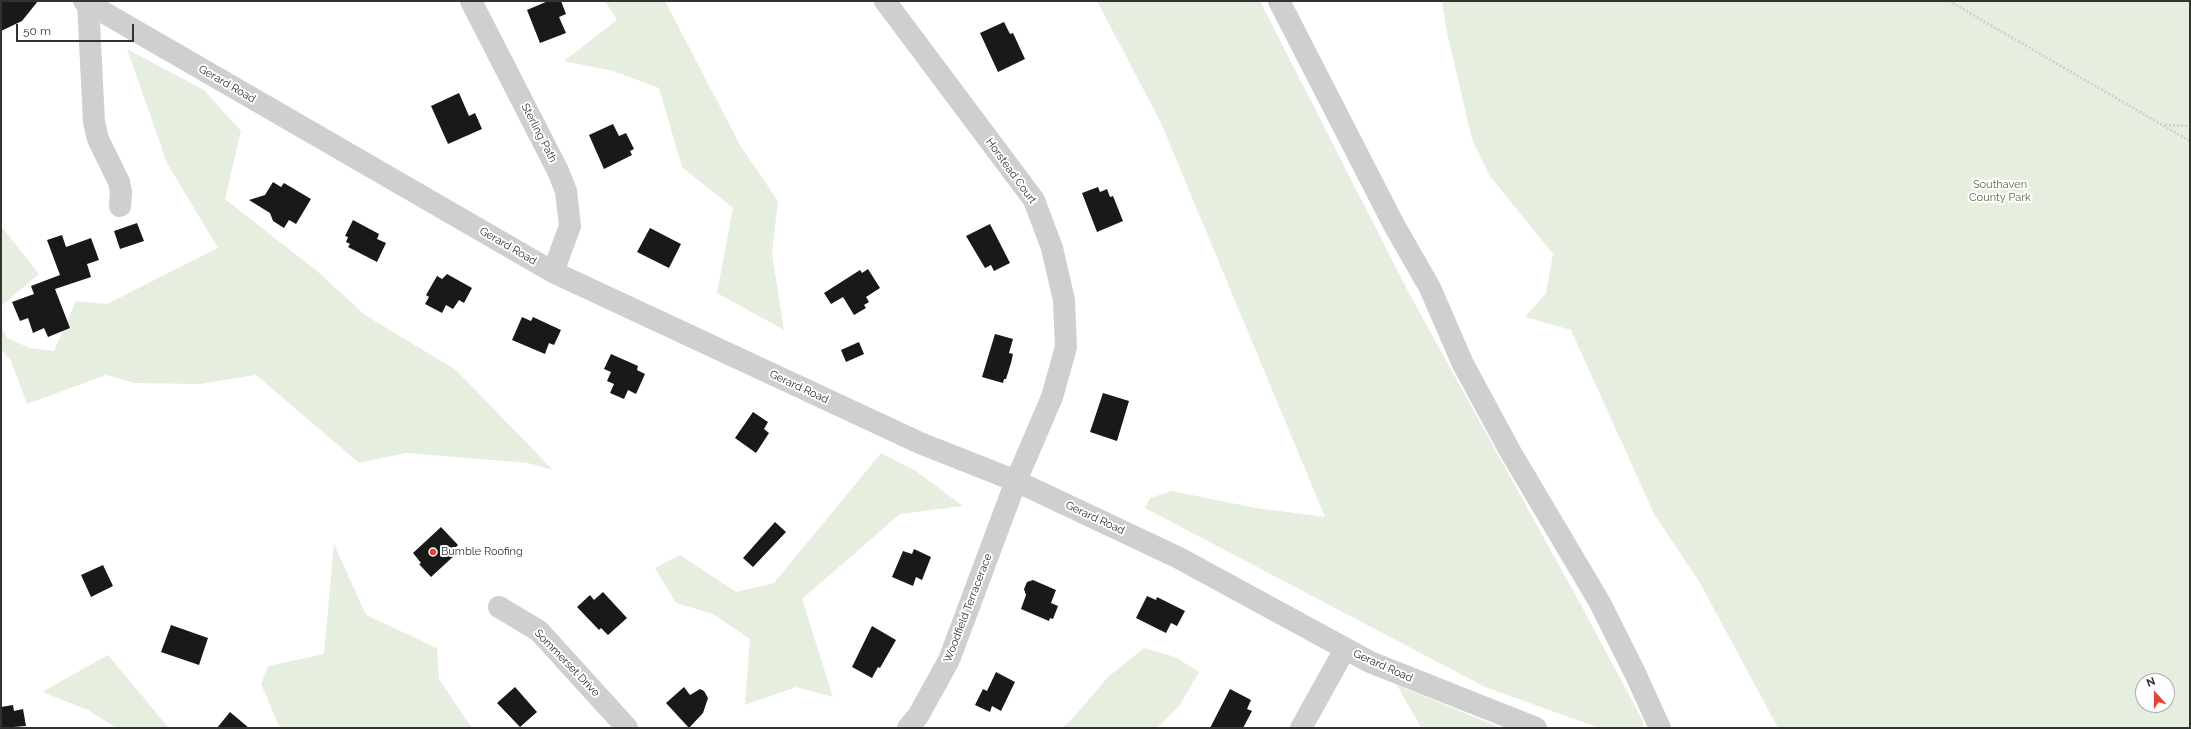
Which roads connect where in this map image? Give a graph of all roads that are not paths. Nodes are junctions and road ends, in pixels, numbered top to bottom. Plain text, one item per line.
1 (471, 1) edge
2 (885, 1) edge
3 (1279, 1) edge
4 (86, 2) edge
5 (120, 206) dead end
6 (553, 272) junction
7 (1016, 481) junction
8 (499, 607) dead end
9 (1345, 649) junction
10 (627, 728) edge
11 (908, 728) edge
12 (1301, 728) edge
13 (1536, 728) edge
14 (1660, 728) edge

1 - 6 street, Sterling Path
2 - 7 street, Horstead Court
3 - 14 street
4 - 5 street
4 - 6 street, Gerard Road
6 - 7 street, Gerard Road
7 - 9 street, Gerard Road
7 - 11 street, Woodfield Terracerace
8 - 10 street, Sommerset Drive
9 - 12 street
9 - 13 street, Gerard Road

